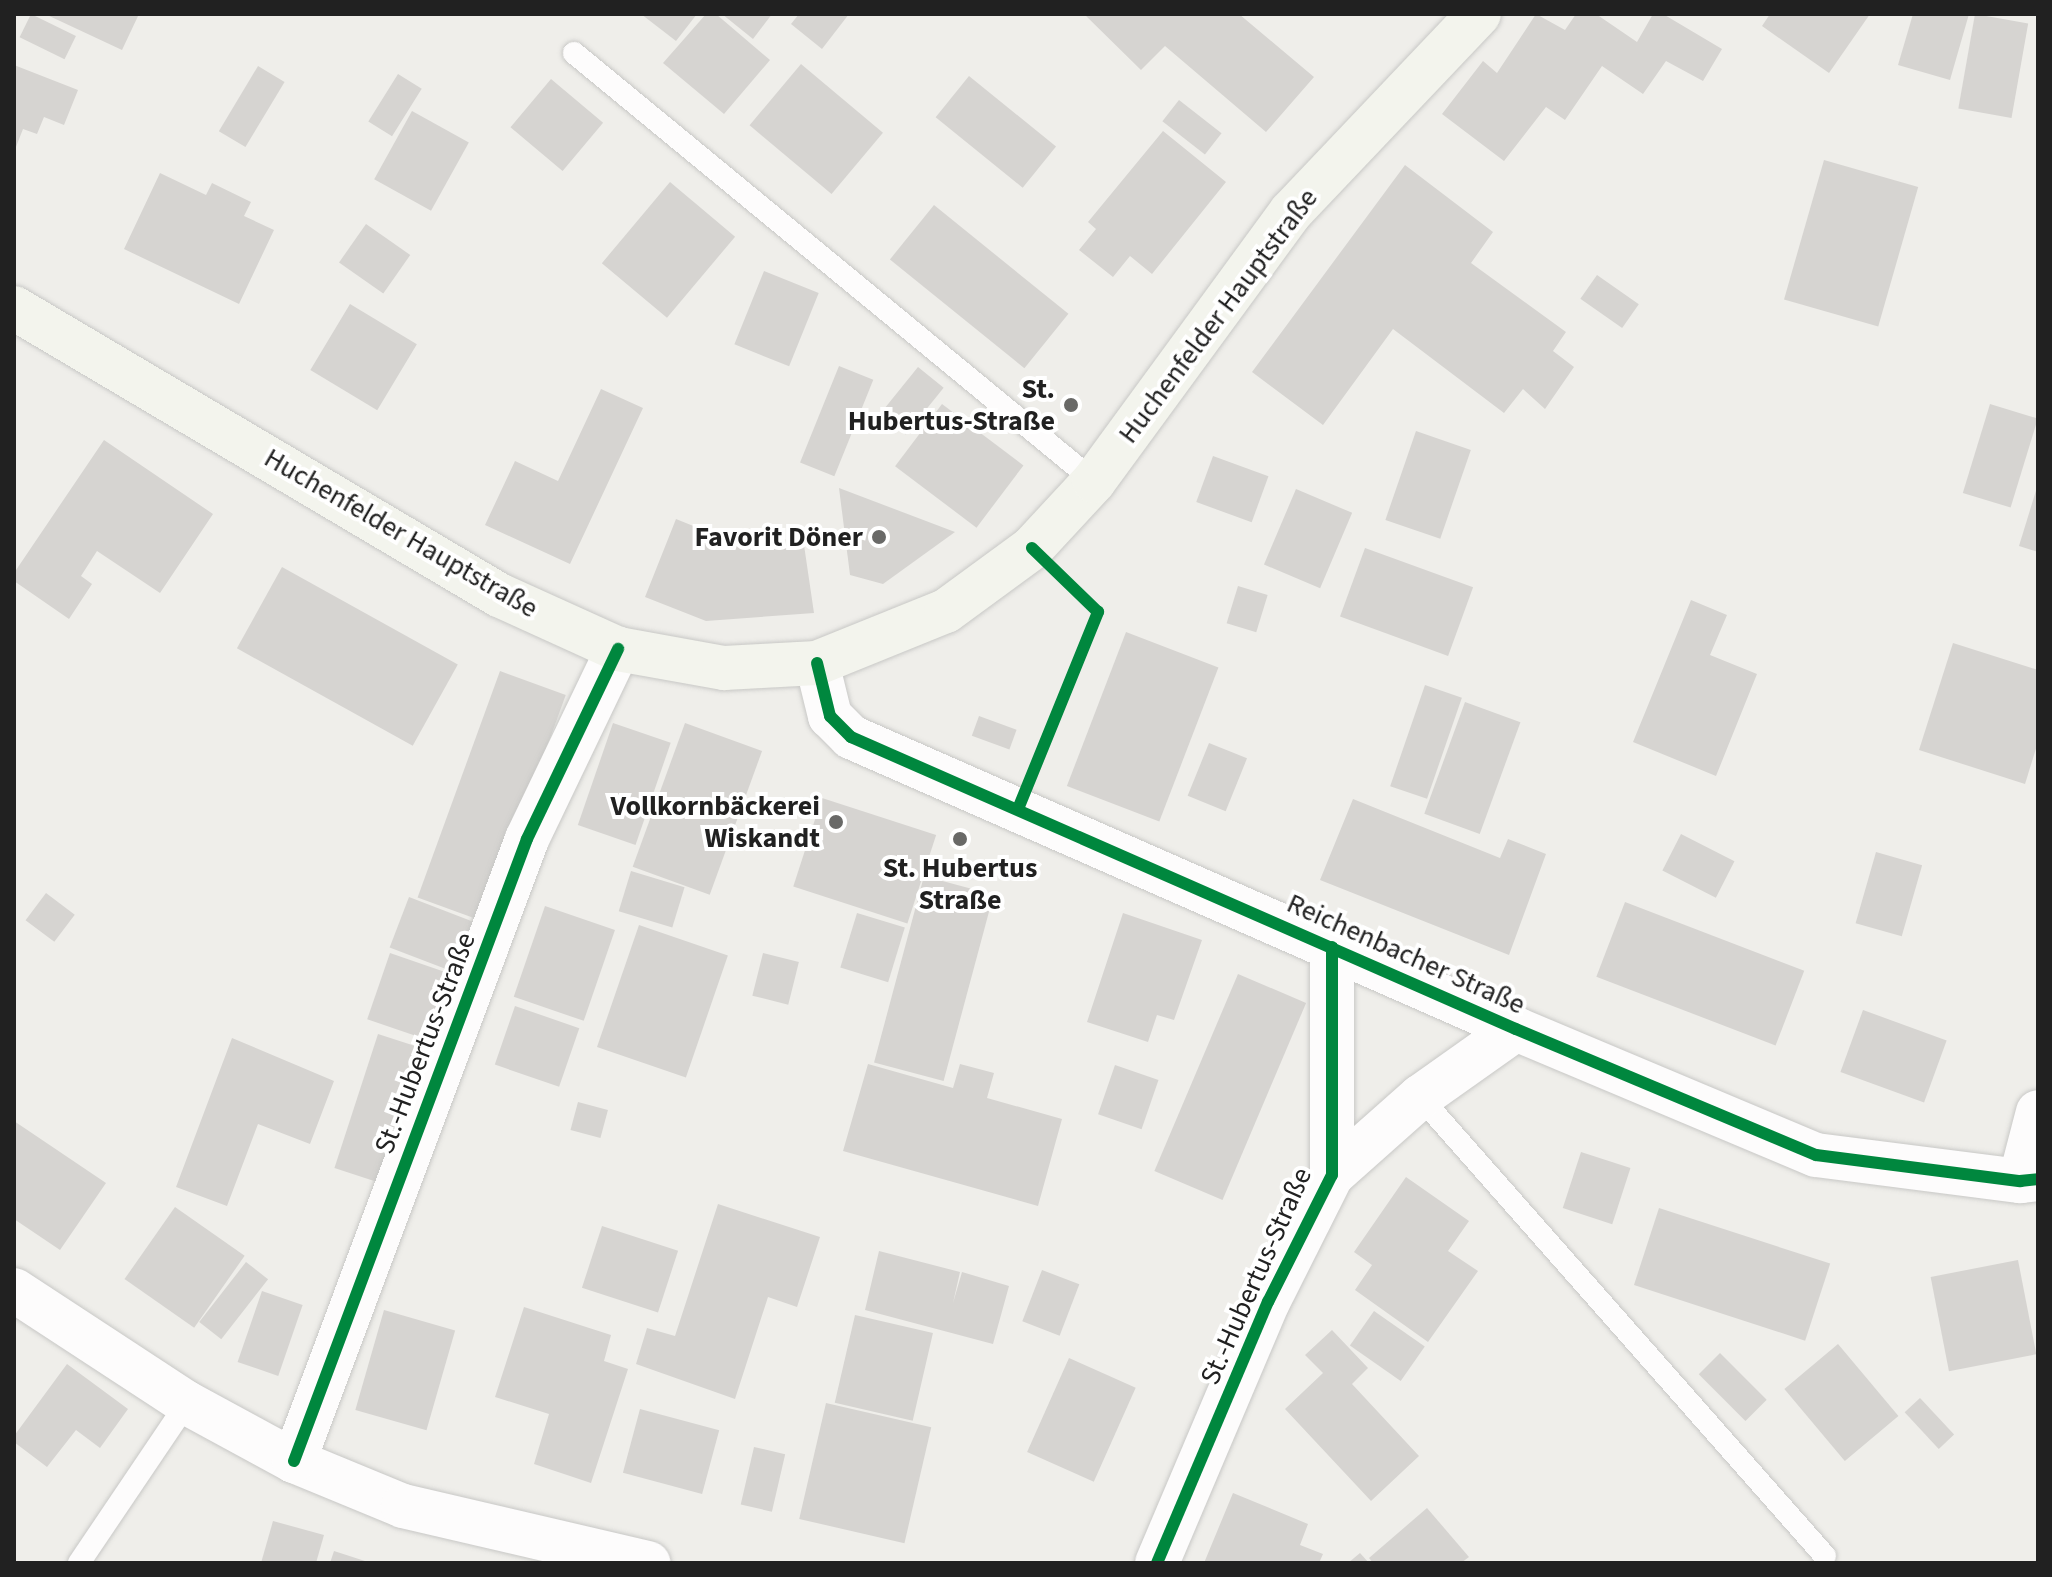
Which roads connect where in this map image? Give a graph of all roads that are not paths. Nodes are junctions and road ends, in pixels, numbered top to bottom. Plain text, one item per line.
1 (1479, 14) edge
2 (574, 53) dead end
3 (14, 308) edge
4 (1094, 481) junction
5 (618, 649) junction
6 (817, 663) junction
7 (1332, 947) junction
8 (1516, 1029) junction
9 (1420, 1097) junction
10 (2038, 1112) edge
11 (1332, 1175) junction
12 (2029, 1180) edge
13 (14, 1290) edge
14 (187, 1403) junction
15 (294, 1461) junction
16 (1825, 1556) dead end
17 (79, 1563) edge
18 (648, 1563) edge
19 (1157, 1563) edge

1 - 4 main road, Huchenfelder Hauptstraße
2 - 4 lane
3 - 5 main road, Huchenfelder Hauptstraße
4 - 6 main road, Huchenfelder Hauptstraße
5 - 6 main road, Huchenfelder Hauptstraße
5 - 15 street, St.-Hubertus-Straße
6 - 7 street, Reichenbacher Straße
7 - 8 street, Reichenbacher Straße
7 - 11 street, St.-Hubertus-Straße
8 - 9 street, St.-Hubertus-Straße
8 - 12 street, Reichenbacher Straße
9 - 11 street, St.-Hubertus-Straße
9 - 16 lane
10 - 12 street
11 - 19 street, St.-Hubertus-Straße
13 - 14 street
14 - 15 street
14 - 17 lane
15 - 18 street

